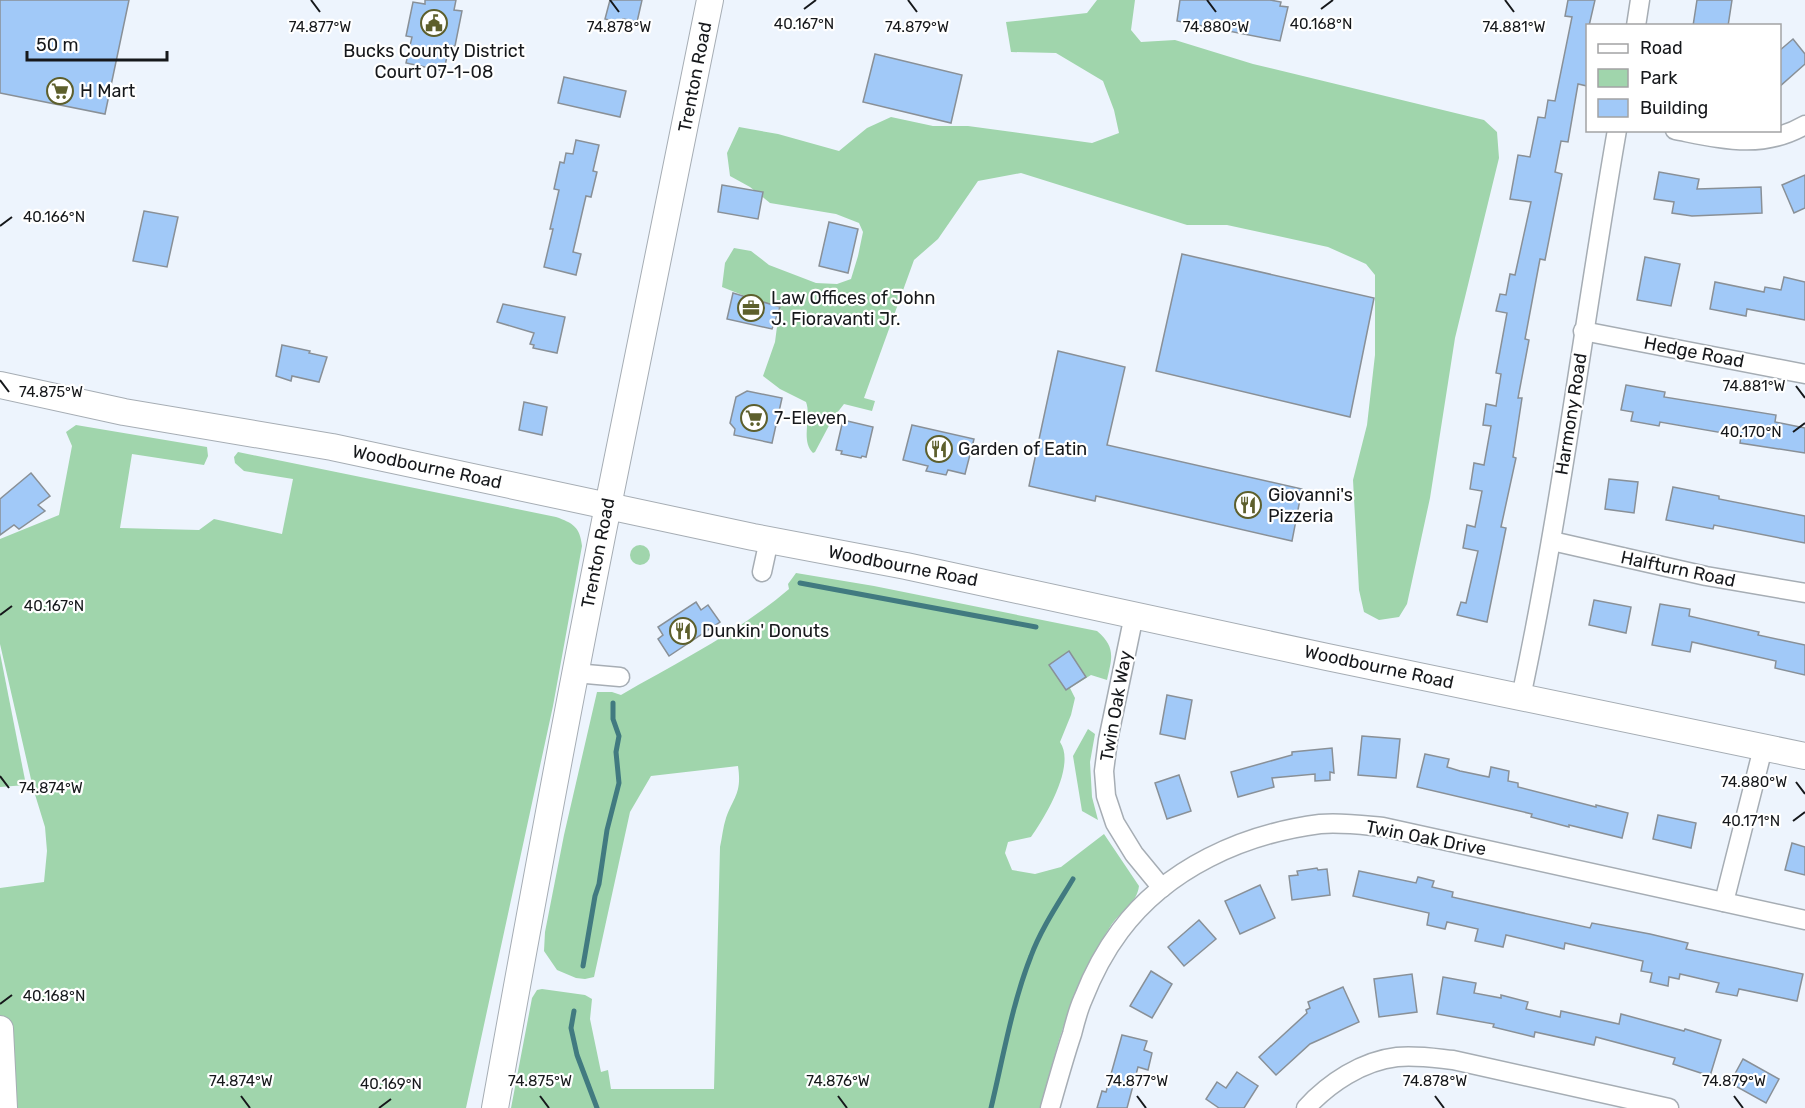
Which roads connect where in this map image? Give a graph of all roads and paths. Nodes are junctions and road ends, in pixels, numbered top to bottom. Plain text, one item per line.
1 (710, 0) edge
2 (1640, 0) edge
3 (1636, 24) edge
4 (1805, 125) edge
5 (1617, 132) edge
6 (1685, 132) edge
7 (1584, 331) junction
8 (1805, 374) edge
9 (0, 385) edge
10 (608, 506) junction
11 (769, 540) junction
12 (1552, 541) junction
13 (762, 572) dead end
14 (1805, 593) edge
15 (1134, 615) junction
16 (575, 673) junction
17 (620, 677) dead end
18 (1521, 698) junction
19 (1763, 748) junction
20 (1805, 756) edge
21 (1162, 888) junction
22 (1724, 902) junction
23 (1805, 920) edge
24 (0, 1029) edge
25 (4, 1108) edge
26 (495, 1108) edge
27 (1050, 1108) edge
28 (1306, 1108) edge
29 (1669, 1108) edge

1 - 10 main road, Trenton Road
2 - 3 street
4 - 6 street
5 - 7 street, Harmony Road
7 - 8 street, Hedge Road
7 - 12 street, Harmony Road
9 - 10 main road, Woodbourne Road
10 - 11 main road, Woodbourne Road
10 - 16 main road, Trenton Road
11 - 13 street
11 - 15 main road, Woodbourne Road
12 - 14 street, Halfturn Road
12 - 18 street, Harmony Road
15 - 18 main road, Woodbourne Road
15 - 21 street, Twin Oak Way
16 - 17 street
16 - 26 main road, Trenton Road
18 - 19 main road, Woodbourne Road
19 - 20 main road, Woodbourne Road
19 - 22 street
21 - 22 street, Twin Oak Drive
21 - 27 street, Twin Oak Drive
22 - 23 street, Twin Oak Drive
24 - 25 main road
28 - 29 street

